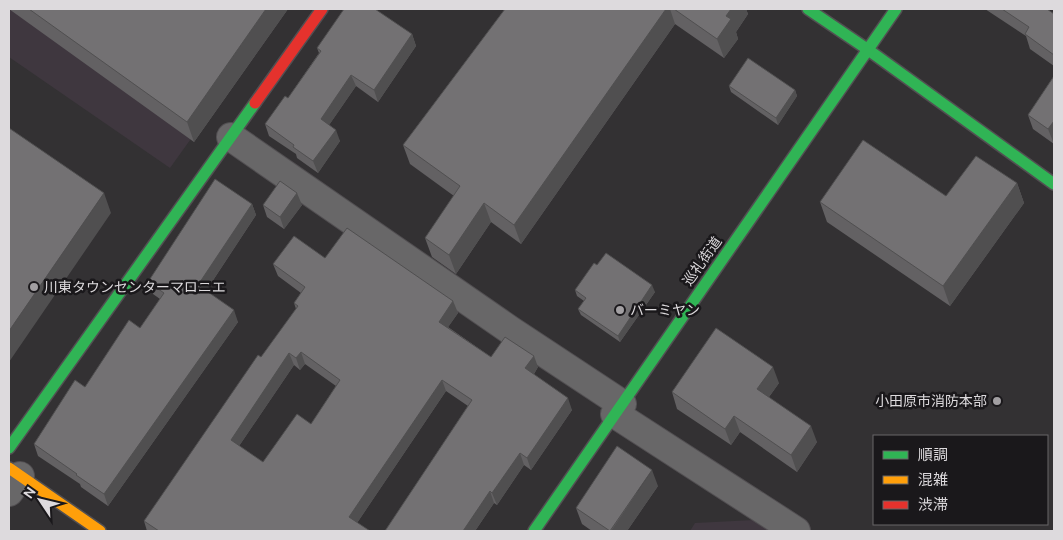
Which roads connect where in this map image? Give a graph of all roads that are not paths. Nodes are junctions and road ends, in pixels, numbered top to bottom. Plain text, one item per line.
1 (322, 9) edge
2 (808, 9) edge
3 (896, 9) edge
4 (867, 49) junction
5 (231, 137) junction
6 (1054, 184) edge
7 (618, 409) junction
8 (9, 448) edge
9 (12, 478) edge
10 (100, 531) edge
11 (534, 531) edge
12 (796, 531) edge

1 - 5 street
2 - 4 street
3 - 4 street, 巡礼街道
4 - 6 street
4 - 7 street, 巡礼街道
5 - 7 street
5 - 8 street
7 - 11 street, 巡礼街道
7 - 12 street
9 - 10 street

